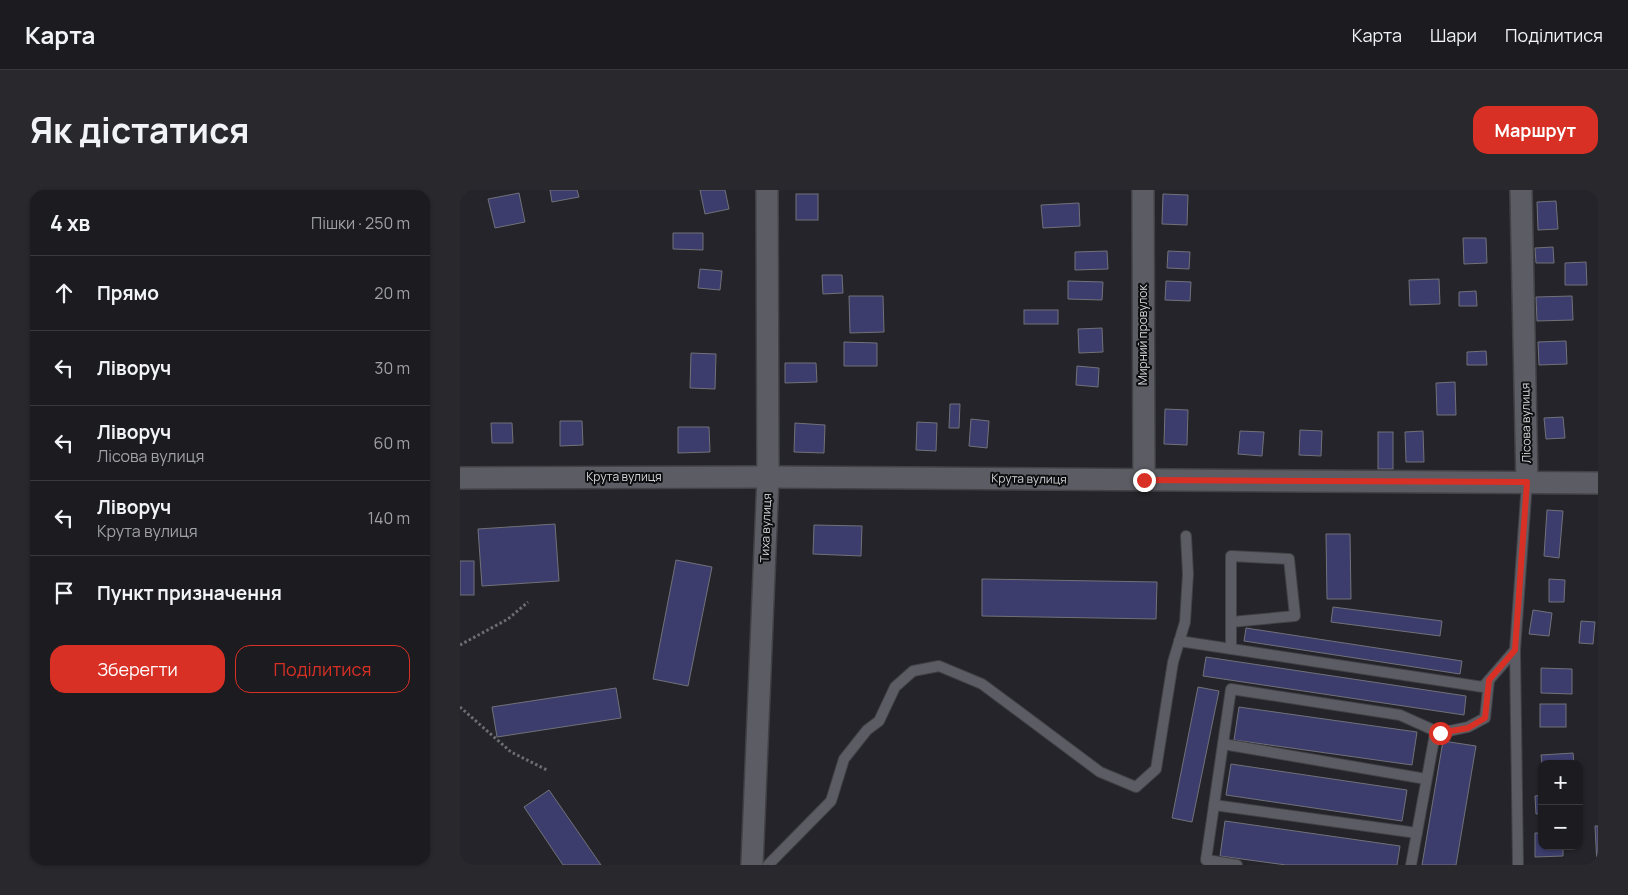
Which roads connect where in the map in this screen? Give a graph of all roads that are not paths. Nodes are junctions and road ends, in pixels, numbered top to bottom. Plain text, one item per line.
1 (767, 190) edge
2 (1143, 190) edge
3 (1520, 190) edge
4 (768, 477) junction
5 (460, 478) edge
6 (1144, 480) junction
7 (1527, 482) junction
8 (1598, 482) edge
9 (1186, 536) dead end
10 (1231, 622) junction
11 (1179, 641) junction
12 (1231, 649) junction
13 (1515, 650) junction
14 (1489, 680) junction
15 (1440, 733) junction
16 (1223, 744) junction
17 (1426, 779) junction
18 (1214, 805) junction
19 (1417, 833) junction
20 (1209, 862) edge
21 (752, 865) edge
22 (768, 865) edge
23 (1236, 865) edge
24 (1411, 865) edge
25 (1518, 865) edge

1 - 4 street, Тиха вулиця
2 - 6 street, Мирний провулок
3 - 7 street, Лісова вулиця
4 - 5 street, Крута вулиця
4 - 6 street, Крута вулиця
4 - 21 street, Тиха вулиця
6 - 7 street, Крута вулиця
7 - 8 street, Крута вулиця
7 - 13 lane, Лісова вулиця
9 - 11 lane
10 - 10 lane
10 - 12 lane
11 - 12 lane
11 - 22 lane
12 - 14 lane
13 - 14 lane
13 - 25 lane, Лісова вулиця
14 - 15 lane
15 - 16 lane
15 - 17 lane
16 - 17 lane
16 - 18 lane
17 - 19 lane
18 - 19 lane
18 - 20 lane
19 - 24 lane
20 - 23 lane

